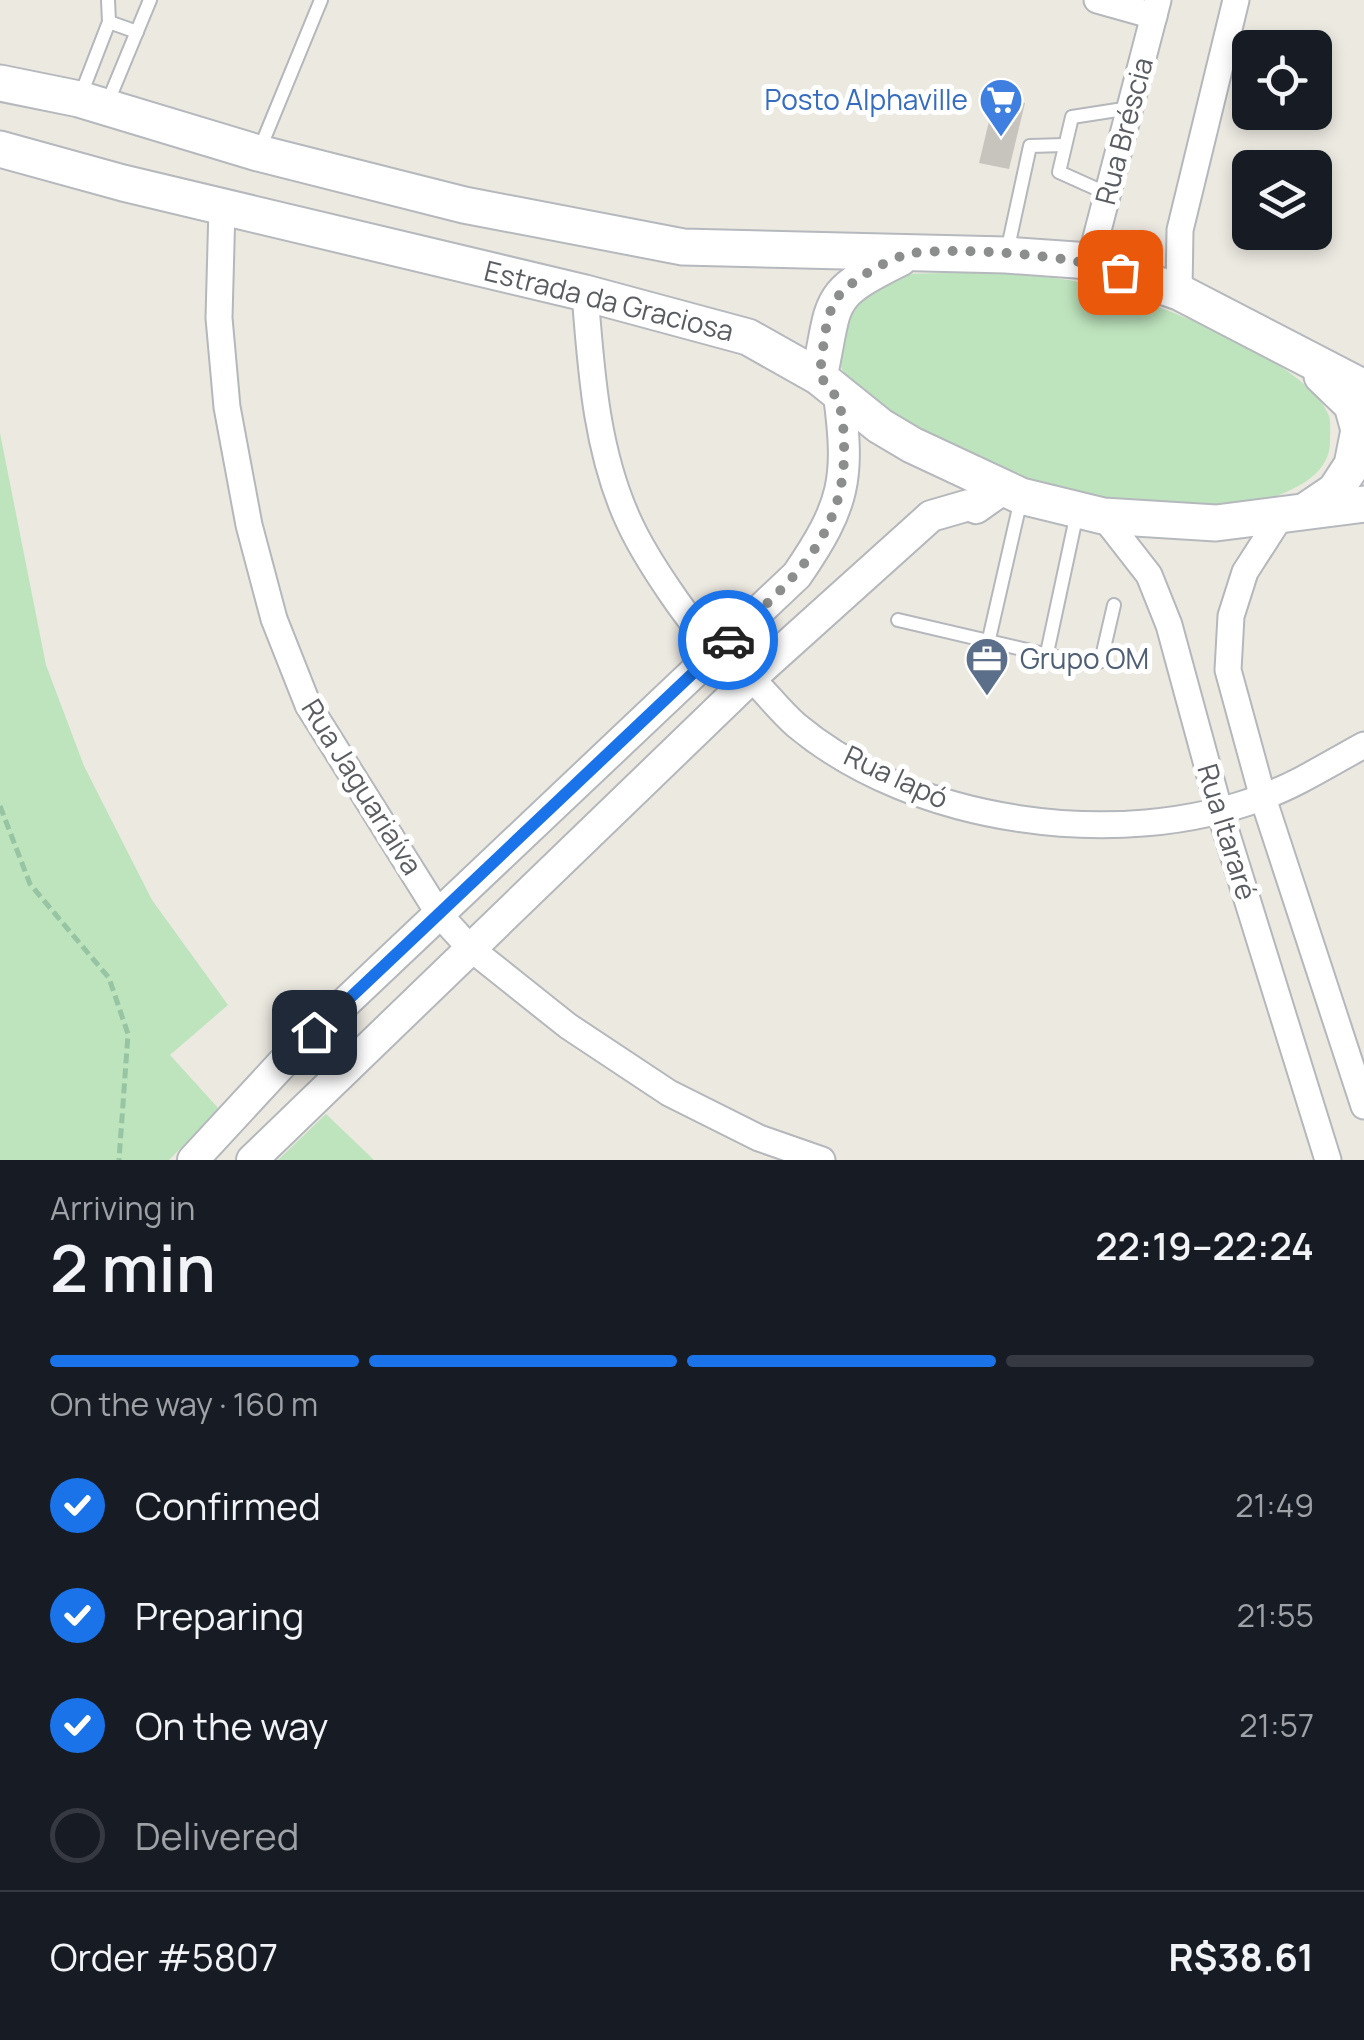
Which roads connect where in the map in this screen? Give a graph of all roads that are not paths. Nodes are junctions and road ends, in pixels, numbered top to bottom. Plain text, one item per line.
1 (108, 0) edge
2 (150, 0) edge
3 (321, 0) edge
4 (1098, 0) edge
5 (1236, 0) edge
6 (1156, 8) edge
7 (109, 22) junction
8 (137, 32) junction
9 (0, 83) edge
10 (92, 103) junction
11 (1130, 108) junction
12 (1066, 145) junction
13 (0, 149) edge
14 (258, 153) junction
15 (1108, 194) junction
16 (222, 207) junction
17 (910, 253) junction
18 (1006, 254) junction
19 (1090, 262) junction
20 (1179, 292) junction
21 (585, 293) junction
22 (1297, 354) junction
23 (829, 386) junction
24 (1364, 388) edge
25 (1012, 493) junction
26 (1364, 504) edge
27 (1090, 513) junction
28 (1291, 515) junction
29 (1114, 605) dead end
30 (898, 620) dead end
31 (989, 639) junction
32 (716, 650) junction
33 (1047, 653) junction
34 (750, 678) junction
35 (1364, 745) edge
36 (1262, 798) junction
37 (1219, 809) junction
38 (439, 914) junction
39 (470, 948) junction
40 (1364, 1106) edge
41 (193, 1160) edge
42 (252, 1160) edge
43 (822, 1160) edge
44 (1328, 1160) edge

1 - 7 lane
2 - 8 lane
3 - 14 lane
4 - 6 street
5 - 20 street
6 - 11 street, Rua Bréscia
7 - 8 lane
7 - 10 lane
8 - 10 lane
9 - 10 main road
10 - 14 main road
11 - 12 lane
11 - 15 street, Rua Bréscia
12 - 15 lane
12 - 18 lane
13 - 16 main road, Estrada da Graciosa
14 - 17 main road
15 - 19 street, Rua Bréscia
16 - 21 main road, Estrada da Graciosa
16 - 38 street, Rua Jaguariaíva
17 - 18 main road
17 - 23 main road
18 - 19 main road
19 - 20 main road
20 - 22 main road
21 - 23 main road, Estrada da Graciosa
21 - 32 street, Rua Iapó
22 - 24 main road
22 - 28 main road
23 - 25 main road, Estrada da Graciosa
23 - 32 street
25 - 27 main road, Estrada da Graciosa
25 - 31 lane
25 - 34 street
26 - 28 main road, Estrada da Graciosa
27 - 28 main road, Estrada da Graciosa
27 - 33 lane
27 - 37 street, Rua Itararé
28 - 36 street, Rua Itararé
29 - 33 lane
30 - 31 lane
31 - 33 lane
32 - 34 street, Rua Iapó
32 - 38 street
34 - 37 street, Rua Iapó
34 - 39 street
35 - 36 street, Rua Iapó
36 - 37 street, Rua Iapó
36 - 40 street, Rua Itararé
37 - 44 street, Rua Itararé
38 - 39 street, Rua Jaguariaíva
38 - 41 street
39 - 42 street
39 - 43 street, Rua Jaguariaíva

